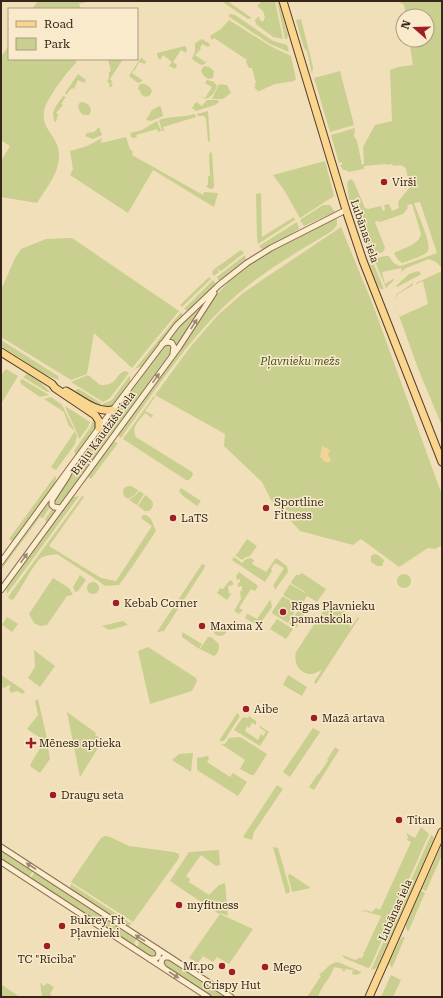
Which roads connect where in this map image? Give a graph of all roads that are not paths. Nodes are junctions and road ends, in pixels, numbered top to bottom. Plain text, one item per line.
1 (283, 1) edge
2 (346, 210) junction
3 (218, 287) junction
4 (162, 344) junction
5 (1, 352) edge
6 (172, 356) junction
7 (52, 384) junction
8 (112, 410) junction
9 (99, 428) junction
10 (442, 462) edge
11 (70, 468) junction
12 (61, 508) junction
13 (1, 562) edge
14 (1, 590) edge
15 (442, 832) edge
16 (1, 847) edge
17 (1, 862) edge
18 (157, 949) junction
19 (170, 957) junction
20 (150, 959) junction
21 (163, 968) junction
22 (208, 997) edge
23 (231, 997) edge
24 (369, 997) edge

1 - 2 main road, Lubānas iela
2 - 3 street, Brāļu Kaudzīšu iela
2 - 10 main road, Lubānas iela
3 - 4 street, Brāļu Kaudzīšu iela
6 -> 3 street, Brāļu Kaudzīšu iela
4 - 6 street
4 - 8 street, Brāļu Kaudzīšu iela
5 - 7 main road
12 -> 6 street, Brāļu Kaudzīšu iela
7 - 8 main road
7 - 9 main road
8 - 9 street, Brāļu Kaudzīšu iela
9 - 11 street, Brāļu Kaudzīšu iela
11 - 12 street
11 - 13 street, Brāļu Kaudzīšu iela
14 -> 12 street, Brāļu Kaudzīšu iela
15 - 24 main road, Lubānas iela
18 -> 16 street
17 - 20 street
18 - 19 street
18 - 20 street
19 - 21 street
19 - 23 street
20 - 21 street
21 -> 22 street

